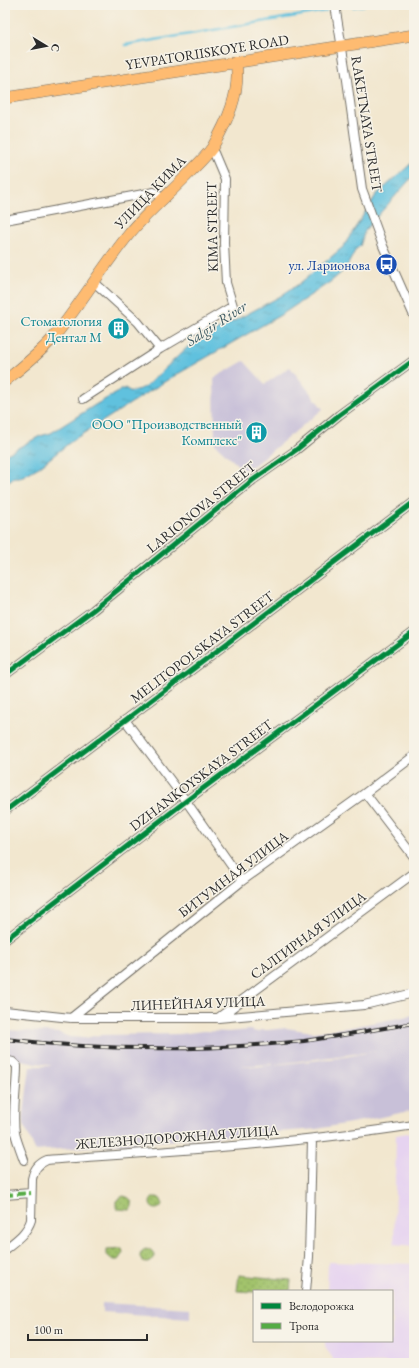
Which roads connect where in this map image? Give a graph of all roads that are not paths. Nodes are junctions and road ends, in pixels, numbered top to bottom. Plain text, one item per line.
1 (335, 5) edge
2 (414, 35) edge
3 (341, 46) junction
4 (236, 62) junction
5 (5, 98) edge
6 (211, 150) junction
7 (163, 199) junction
8 (5, 220) edge
9 (94, 282) junction
10 (414, 316) edge
11 (160, 349) junction
12 (414, 360) edge
13 (5, 380) edge
14 (83, 399) dead end
15 (414, 502) edge
16 (414, 632) edge
17 (5, 675) edge
18 (125, 720) junction
19 (414, 756) edge
20 (365, 793) junction
21 (186, 801) junction
22 (5, 811) edge
23 (414, 857) edge
24 (414, 873) edge
25 (242, 881) junction
26 (5, 940) edge
27 (414, 993) edge
28 (5, 1011) edge
29 (71, 1018) junction
30 (218, 1018) junction
31 (5, 1060) edge
32 (414, 1126) edge
33 (312, 1140) junction
34 (24, 1160) dead end
35 (31, 1192) junction
36 (5, 1195) edge
37 (5, 1249) edge
38 (306, 1290) edge

1 - 3 street, RAKETNAYA STREET
2 - 3 main road, YEVPATORIISKOYE ROAD
3 - 4 main road, YEVPATORIISKOYE ROAD
3 - 10 street, RAKETNAYA STREET
4 - 5 main road, YEVPATORIISKOYE ROAD
4 - 6 main road, УЛИЦА КИМА
6 - 7 main road, УЛИЦА КИМА
6 - 11 street, KIMA STREET
7 - 8 street
7 - 9 main road, УЛИЦА КИМА
9 - 11 street
9 - 13 main road, УЛИЦА КИМА
11 - 14 street
12 - 17 street, LARIONOVA STREET
15 - 18 street, MELITOPOLSKAYA STREET
16 - 21 street, DZHANKOYSKAYA STREET
18 - 21 street
18 - 22 street, MELITOPOLSKAYA STREET
19 - 20 street, БИТУМНАЯ УЛИЦА
20 - 23 street
20 - 25 street, БИТУМНАЯ УЛИЦА
21 - 25 street
21 - 26 street, DZHANKOYSKAYA STREET
24 - 30 street, САЛГИРНАЯ УЛИЦА
25 - 29 street, БИТУМНАЯ УЛИЦА
27 - 30 street, ЛИНЕЙНАЯ УЛИЦА
28 - 29 street, ЛИНЕЙНАЯ УЛИЦА
29 - 30 street, ЛИНЕЙНАЯ УЛИЦА
31 - 34 street
32 - 33 street, ЖЕЛЕЗНОДОРОЖНАЯ УЛИЦА
33 - 35 street, ЖЕЛЕЗНОДОРОЖНАЯ УЛИЦА
33 - 38 street
35 - 36 street
35 - 37 street, ЖЕЛЕЗНОДОРОЖНАЯ УЛИЦА

